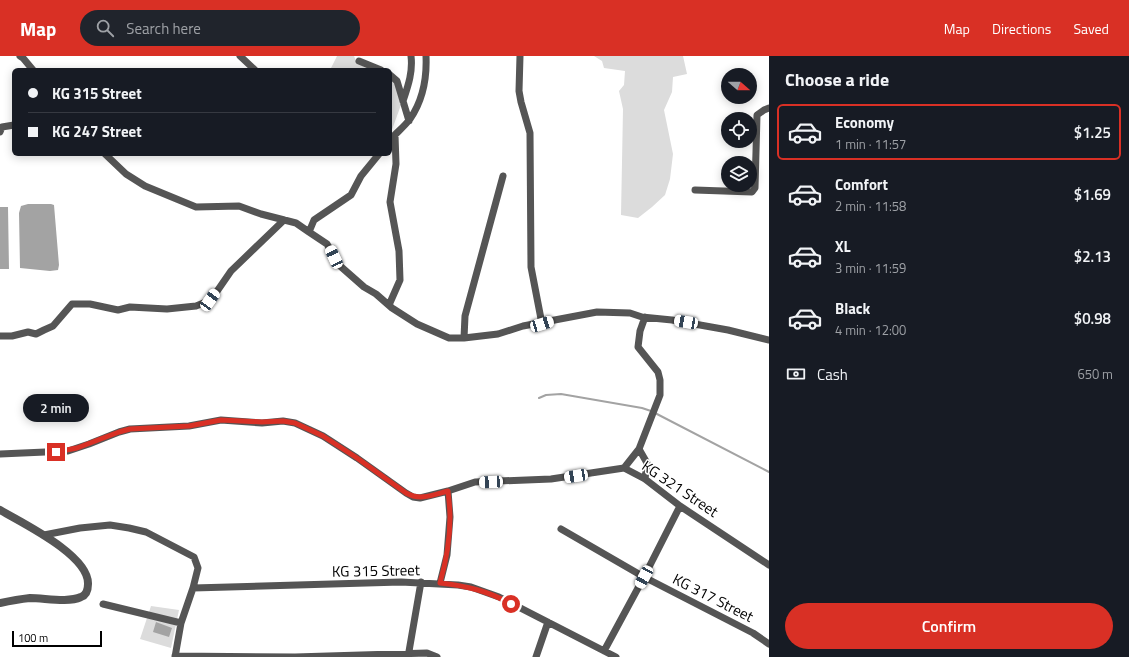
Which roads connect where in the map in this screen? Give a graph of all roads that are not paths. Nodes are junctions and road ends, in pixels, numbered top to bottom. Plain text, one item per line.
1 (20, 56) edge
2 (240, 56) edge
3 (411, 56) edge
4 (426, 56) edge
5 (520, 56) edge
6 (359, 61) dead end
7 (31, 68) edge
8 (253, 68) edge
9 (376, 68) edge
10 (392, 77) edge
11 (403, 101) junction
12 (769, 108) edge
13 (409, 120) junction
14 (12, 126) edge
15 (0, 132) edge
16 (393, 137) edge
17 (107, 156) edge
18 (377, 156) edge
19 (503, 176) dead end
20 (695, 190) dead end
21 (284, 220) junction
22 (309, 232) junction
23 (389, 305) junction
24 (645, 317) junction
25 (542, 324) junction
26 (0, 336) edge
27 (464, 338) junction
28 (769, 340) edge
29 (639, 449) junction
30 (0, 454) edge
31 (624, 468) junction
32 (645, 479) junction
33 (448, 491) junction
34 (680, 506) junction
35 (0, 510) edge
36 (560, 529) dead end
37 (44, 535) junction
38 (769, 564) edge
39 (644, 577) junction
40 (421, 582) junction
41 (440, 583) junction
42 (193, 588) junction
43 (0, 603) edge
44 (103, 604) dead end
45 (548, 622) junction
46 (181, 623) junction
47 (769, 644) edge
48 (604, 650) junction
49 (408, 655) edge
50 (175, 657) edge
51 (437, 657) edge
52 (536, 657) edge
53 (616, 657) edge

1 - 7 street
2 - 8 street
3 - 11 street
4 - 13 street
5 - 25 street
6 - 9 street
10 - 11 street
11 - 13 street
12 - 20 street
13 - 16 street
14 - 15 street
16 - 23 street
17 - 21 street
18 - 22 street
19 - 27 street
21 - 22 street
21 - 26 street
22 - 23 street
23 - 27 street
24 - 25 street
24 - 28 street
24 - 29 street
25 - 27 street
29 - 31 street
29 - 32 street
30 - 33 street, KG 321 Street
31 - 32 street, KG 321 Street
31 - 33 street, KG 321 Street
32 - 34 street, KG 321 Street
33 - 41 street
34 - 38 street, KG 321 Street
34 - 39 street
35 - 37 street
36 - 39 street, KG 317 Street
37 - 42 street
37 - 43 street
39 - 47 street, KG 317 Street
39 - 48 street
40 - 41 street, KG 315 Street
40 - 42 street, KG 315 Street
40 - 49 street
41 - 45 street, KG 315 Street
42 - 46 street
44 - 46 street
45 - 48 street, KG 315 Street
45 - 52 street
46 - 50 street
48 - 53 street, KG 315 Street
49 - 50 street
49 - 51 street

